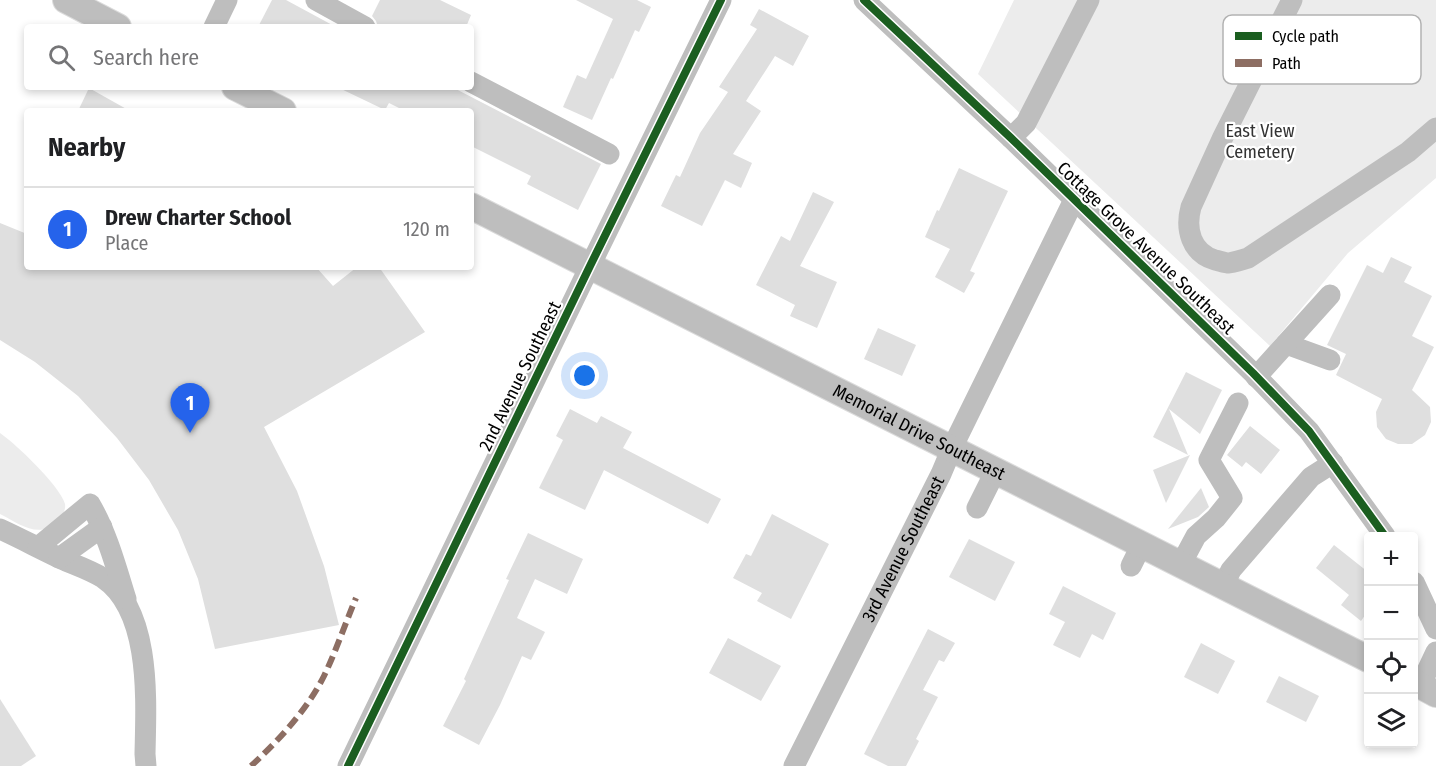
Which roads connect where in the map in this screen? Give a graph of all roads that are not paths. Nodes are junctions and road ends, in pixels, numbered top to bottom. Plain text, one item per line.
1 (66, 0) edge
2 (227, 0) edge
3 (316, 0) edge
4 (721, 0) edge
5 (864, 0) edge
6 (1089, 0) edge
7 (1292, 0) edge
8 (337, 6) edge
9 (1284, 15) edge
10 (112, 24) edge
11 (215, 24) edge
12 (361, 24) edge
13 (474, 84) edge
14 (1250, 84) edge
15 (241, 90) edge
16 (277, 108) edge
17 (1436, 128) edge
18 (1011, 138) junction
19 (609, 154) dead end
20 (1074, 200) junction
21 (474, 208) edge
22 (590, 266) junction
23 (1330, 295) dead end
24 (1286, 344) junction
25 (1330, 360) dead end
26 (1257, 377) junction
27 (1238, 403) dead end
28 (952, 448) junction
29 (1333, 463) junction
30 (996, 470) junction
31 (977, 508) dead end
32 (102, 527) junction
33 (0, 529) edge
34 (1381, 532) edge
35 (39, 547) junction
36 (59, 558) junction
37 (1181, 564) junction
38 (1223, 586) junction
39 (1415, 586) edge
40 (129, 609) junction
41 (1436, 628) edge
42 (1436, 652) edge
43 (1364, 657) edge
44 (1423, 687) edge
45 (147, 766) edge
46 (348, 766) edge
47 (794, 766) edge

1 - 10 main road
2 - 11 street
3 - 8 street
4 - 22 street, 2nd Avenue Southeast
5 - 18 street, Cottage Grove Avenue Southeast
6 - 18 street
7 - 9 street
8 - 12 street
13 - 19 street
14 - 17 street
15 - 16 main road
18 - 20 street, Cottage Grove Avenue Southeast
20 - 26 street, Cottage Grove Avenue Southeast
20 - 28 street, 3rd Avenue Southeast
21 - 22 main road, Memorial Drive Southeast
22 - 28 main road, Memorial Drive Southeast
22 - 46 street, 2nd Avenue Southeast
23 - 24 street
24 - 25 street
24 - 26 street
26 - 29 street, Cottage Grove Avenue Southeast
27 - 37 street
28 - 30 main road, Memorial Drive Southeast
28 - 47 street, 3rd Avenue Southeast
29 - 34 street, Cottage Grove Avenue Southeast
29 - 38 street
30 - 31 street
30 - 37 main road, Memorial Drive Southeast
32 - 35 street
32 - 36 street
32 - 40 street
33 - 35 street
35 - 36 street
36 - 40 street
37 - 38 main road, Memorial Drive Southeast
38 - 43 main road, Memorial Drive Southeast
39 - 41 street
40 - 45 street
42 - 44 street

